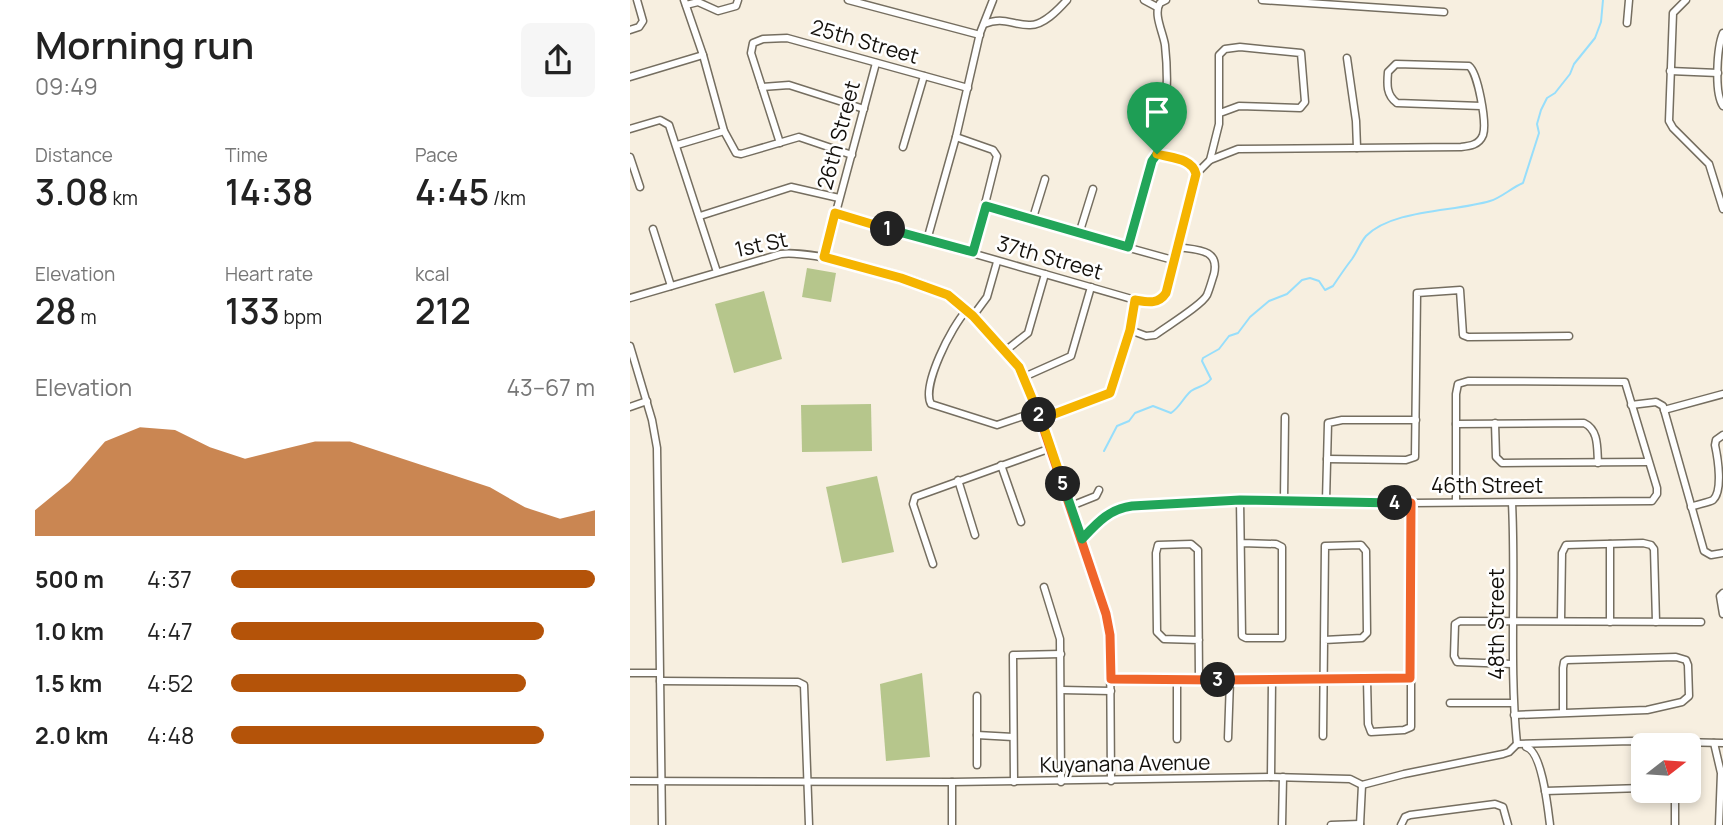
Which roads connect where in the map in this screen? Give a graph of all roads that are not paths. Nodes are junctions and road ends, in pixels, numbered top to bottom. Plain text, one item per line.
1 (637, 0) edge
2 (738, 0) edge
3 (848, 0) edge
4 (993, 0) edge
5 (1067, 0) edge
6 (1144, 0) edge
7 (1166, 0) edge
8 (1262, 0) edge
9 (1629, 0) edge
10 (1686, 0) edge
11 (685, 2) edge
12 (1157, 7) junction
13 (1444, 12) dead end
14 (1627, 23) dead end
15 (984, 24) junction
16 (630, 30) edge
17 (1723, 33) edge
18 (980, 35) junction
19 (703, 55) junction
20 (1347, 58) dead end
21 (876, 62) junction
22 (1670, 71) junction
23 (1718, 73) junction
24 (924, 76) junction
25 (630, 78) edge
26 (762, 87) junction
27 (968, 88) junction
28 (1481, 106) junction
29 (1723, 106) edge
30 (864, 109) junction
31 (1220, 113) junction
32 (630, 130) edge
33 (724, 131) junction
34 (956, 137) junction
35 (780, 143) junction
36 (677, 145) junction
37 (903, 147) dead end
38 (1357, 148) junction
39 (1157, 154) junction
40 (852, 155) junction
41 (630, 157) edge
42 (1210, 160) junction
43 (1196, 174) junction
44 (1045, 179) dead end
45 (640, 187) dead end
46 (1093, 188) dead end
47 (839, 198) junction
48 (986, 206) junction
49 (1723, 209) edge
50 (835, 213) junction
51 (700, 216) junction
52 (1032, 221) junction
53 (653, 229) dead end
54 (1079, 234) junction
55 (927, 240) junction
56 (1128, 247) junction
57 (1177, 247) junction
58 (973, 252) junction
59 (824, 257) junction
60 (1173, 260) junction
61 (997, 262) junction
62 (718, 272) junction
63 (1045, 274) junction
64 (671, 286) junction
65 (1091, 287) junction
66 (630, 298) edge
67 (1135, 300) junction
68 (969, 314) junction
69 (1130, 330) junction
70 (1569, 336) dead end
71 (630, 346) edge
72 (1005, 351) junction
73 (1024, 377) junction
74 (1723, 394) edge
75 (647, 401) junction
76 (1631, 405) junction
77 (630, 407) edge
78 (1664, 410) junction
79 (1038, 411) junction
80 (1285, 417) dead end
81 (1041, 419) junction
82 (1416, 419) junction
83 (1495, 423) junction
84 (1456, 424) junction
85 (1723, 435) edge
86 (1051, 449) junction
87 (1327, 459) junction
88 (1648, 461) junction
89 (1598, 463) junction
90 (1001, 465) junction
91 (958, 480) junction
92 (1099, 490) dead end
93 (1240, 500) junction
94 (1284, 500) junction
95 (1326, 501) junction
96 (1456, 502) junction
97 (1411, 503) junction
98 (1512, 503) junction
99 (1071, 506) junction
100 (1691, 507) junction
101 (1021, 522) dead end
102 (975, 536) dead end
103 (1082, 539) junction
104 (1242, 542) junction
105 (1609, 544) junction
106 (1723, 553) edge
107 (933, 564) dead end
108 (1044, 587) dead end
109 (1723, 593) edge
110 (1723, 614) edge
111 (1561, 620) junction
112 (1514, 622) junction
113 (1610, 622) junction
114 (1656, 622) junction
115 (1701, 622) dead end
116 (1199, 640) junction
117 (1324, 640) junction
118 (1062, 654) junction
119 (1512, 664) junction
120 (630, 673) edge
121 (659, 677) junction
122 (1410, 678) junction
123 (1111, 679) junction
124 (1199, 679) junction
125 (1367, 679) junction
126 (1177, 680) junction
127 (1230, 680) junction
128 (1323, 680) junction
129 (1272, 681) junction
130 (1062, 690) junction
131 (1111, 691) junction
132 (977, 696) dead end
133 (1450, 703) dead end
134 (1513, 703) junction
135 (1563, 712) junction
136 (1514, 715) junction
137 (977, 735) junction
138 (1323, 736) dead end
139 (1013, 737) junction
140 (1228, 738) dead end
141 (1177, 739) dead end
142 (1714, 743) junction
143 (1517, 744) junction
144 (1723, 744) edge
145 (977, 765) dead end
146 (1271, 777) junction
147 (1283, 777) junction
148 (630, 781) edge
149 (662, 781) junction
150 (1111, 781) junction
151 (808, 782) junction
152 (952, 782) junction
153 (1014, 782) junction
154 (1060, 782) junction
155 (1362, 785) junction
156 (1631, 788) edge
157 (1545, 790) junction
158 (1675, 803) edge
159 (662, 825) edge
160 (809, 825) edge
161 (953, 825) edge
162 (1282, 825) edge
163 (1331, 825) edge
164 (1360, 825) edge
165 (1401, 825) edge
166 (1508, 825) edge
167 (1550, 825) edge
168 (1675, 825) edge
169 (1719, 825) edge

1 - 16 street
2 - 11 street
3 - 18 street
4 - 15 street
5 - 15 street
6 - 12 street
7 - 12 street
8 - 13 street
9 - 14 street
10 - 22 street
11 - 19 street
12 - 39 street
15 - 18 street
17 - 23 street
18 - 27 street
19 - 25 street
19 - 33 street
20 - 38 street
21 - 24 street, 25th Street
21 - 26 street, 25th Street
21 - 30 street, 26th Street
22 - 23 street
22 - 49 street
23 - 29 street
24 - 27 street, 25th Street
24 - 37 street
26 - 30 street
26 - 35 street
27 - 34 street
28 - 28 street
28 - 38 street
30 - 40 street, 26th Street
31 - 31 street
31 - 42 street
32 - 36 street
33 - 35 street
33 - 36 street
34 - 48 street
34 - 55 street
35 - 40 street
36 - 51 street
38 - 42 street
39 - 43 street
39 - 56 street
40 - 47 street, 26th Street
41 - 45 street
42 - 43 street
43 - 57 street
44 - 52 street
46 - 54 street
47 - 50 street, 26th Street
47 - 51 street
48 - 52 street
48 - 58 street
50 - 55 street, 37th Street
50 - 59 street, 26th Street
51 - 62 street
52 - 54 street
53 - 64 street
54 - 56 street
55 - 58 street, 37th Street
56 - 60 street
57 - 60 street
57 - 69 street
58 - 61 street, 37th Street
59 - 62 street, 1st St
59 - 68 street, 1st St
60 - 67 street
61 - 63 street, 37th Street
61 - 68 street
62 - 64 street, 1st St
63 - 65 street, 37th Street
63 - 72 street
64 - 66 street, 1st St
65 - 67 street, 37th Street
65 - 73 street
67 - 69 street
68 - 72 street, 1st St
68 - 79 street
69 - 81 street
70 - 82 street
71 - 75 street
72 - 73 street, 1st St
73 - 79 street, 1st St
74 - 78 street
75 - 77 street
75 - 121 street
76 - 78 street
76 - 84 street
76 - 88 street
78 - 100 street
79 - 81 street, 1st St
80 - 94 street
81 - 86 street, 1st St
82 - 87 street
82 - 87 street
83 - 84 street
83 - 89 street
83 - 89 street
84 - 96 street
85 - 100 street
86 - 90 street
86 - 99 street, 1st St
87 - 95 street
88 - 89 street
88 - 98 street, 46th Street
90 - 91 street
90 - 101 street
91 - 102 street
91 - 107 street
92 - 99 street
93 - 94 street, 46th Street
93 - 103 street, 46th Street
93 - 104 street
94 - 95 street, 46th Street
95 - 97 street, 46th Street
96 - 97 street, 46th Street
96 - 98 street, 46th Street
97 - 122 street
98 - 112 street, 48th Street
99 - 103 street, 1st St
100 - 106 street
103 - 123 street, 1st St
104 - 104 street
105 - 111 street
105 - 113 street
105 - 114 street
108 - 118 street
109 - 110 street
111 - 112 street
111 - 113 street
112 - 119 street, 48th Street
112 - 119 street
113 - 114 street
114 - 115 street
116 - 116 street
116 - 124 street
117 - 117 street
117 - 128 street
118 - 130 street
118 - 139 street
119 - 134 street, 48th Street
120 - 121 street
121 - 149 street
121 - 151 street
122 - 125 street
122 - 125 street
123 - 126 street
123 - 131 street, 1st St
124 - 126 street
124 - 127 street
125 - 128 street
126 - 141 street
127 - 129 street
127 - 140 street
128 - 129 street
128 - 138 street
129 - 146 street
130 - 131 street
130 - 154 street
131 - 150 street, 1st St
132 - 137 street
133 - 134 street
134 - 136 street, 48th Street
135 - 135 street
135 - 136 street
136 - 143 street, 48th Street
137 - 139 street
137 - 145 street
139 - 153 street
142 - 143 street
142 - 144 street
142 - 169 street
143 - 155 street, Kuyanana Avenue
143 - 157 street
146 - 147 street, Kuyanana Avenue
146 - 150 street, Kuyanana Avenue
147 - 155 street, Kuyanana Avenue
147 - 162 street
148 - 149 street, Kuyanana Avenue
149 - 151 street, Kuyanana Avenue
149 - 159 street
150 - 154 street, Kuyanana Avenue
151 - 152 street, Kuyanana Avenue
151 - 160 street
152 - 153 street, Kuyanana Avenue
152 - 161 street
153 - 154 street, Kuyanana Avenue
155 - 164 street
156 - 157 street
157 - 167 street
158 - 168 street
163 - 164 street
165 - 166 street

